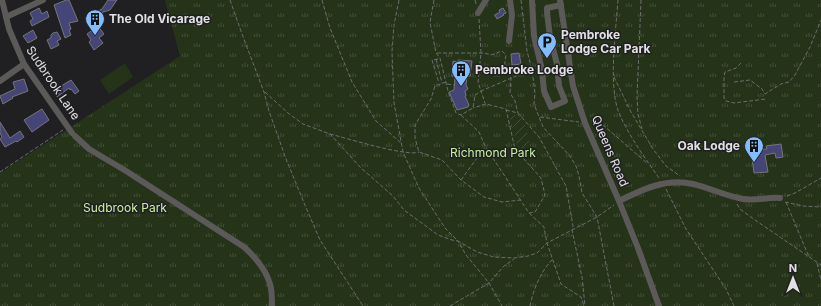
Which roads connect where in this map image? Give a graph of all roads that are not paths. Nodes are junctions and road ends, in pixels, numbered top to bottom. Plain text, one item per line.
1 (2, 0) edge
2 (42, 0) edge
3 (486, 0) edge
4 (510, 0) edge
5 (532, 0) edge
6 (547, 0) edge
7 (561, 2) edge
8 (547, 8) junction
9 (478, 13) road end
10 (6, 17) junction
11 (509, 41) dead end
12 (24, 64) junction
13 (0, 81) edge
14 (780, 198) road end
15 (619, 201) junction
16 (272, 306) edge
17 (659, 306) edge

1 - 10 street, Sudbrook Lane
2 - 10 street
3 - 9 street
4 - 11 street
5 - 8 street
6 - 8 street
7 - 8 street
7 - 15 street, Queens Road
10 - 12 street, Sudbrook Lane
12 - 13 street
12 - 16 street, Sudbrook Lane
14 - 15 street
15 - 17 street, Queens Road

